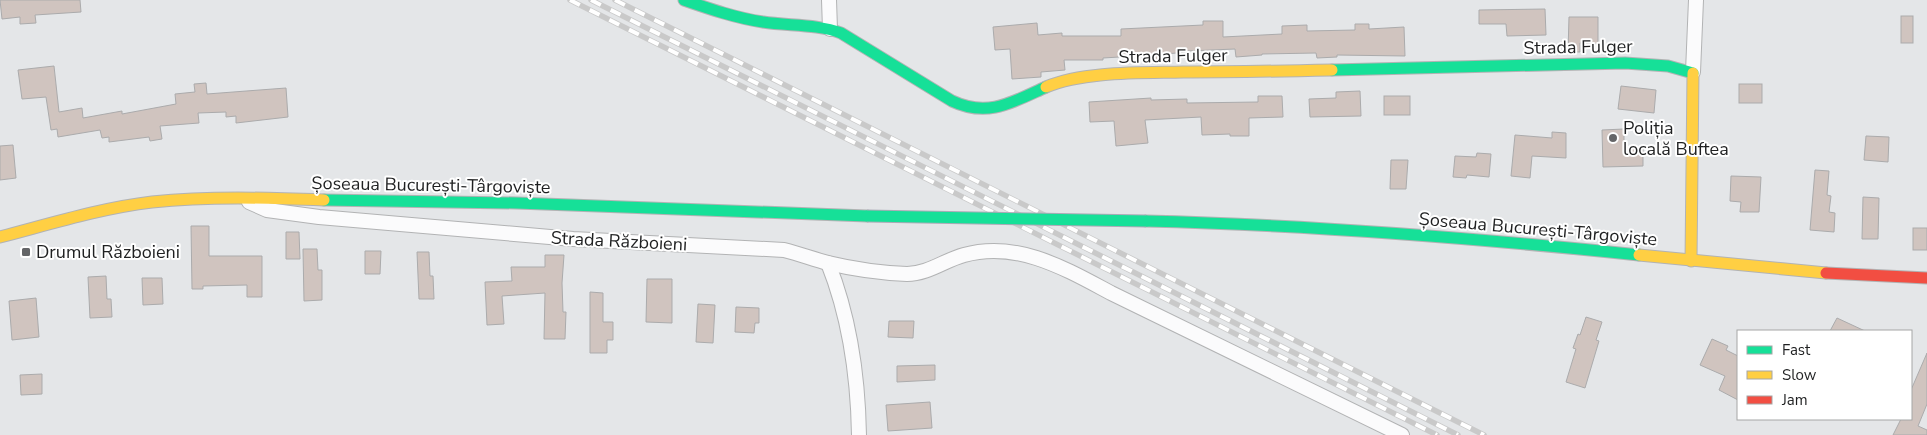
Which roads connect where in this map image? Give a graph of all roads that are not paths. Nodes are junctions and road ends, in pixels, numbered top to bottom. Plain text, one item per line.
1 (684, 0) edge
2 (829, 0) edge
3 (1696, 0) edge
4 (830, 29) junction
5 (1693, 72) junction
6 (237, 197) junction
7 (0, 237) edge
8 (1691, 261) junction
9 (828, 263) junction
10 (1927, 278) edge
11 (858, 435) edge
12 (1402, 435) edge

1 - 4 main road, Strada Fulger
2 - 4 street
3 - 5 street
4 - 5 main road, Strada Fulger
5 - 8 main road
6 - 7 main road, Șoseaua București-Târgoviște
6 - 8 main road, Șoseaua București-Târgoviște, bridge
6 - 9 street, Strada Războieni
8 - 10 main road, Șoseaua București-Târgoviște
9 - 11 street
9 - 12 street, Strada Războieni

